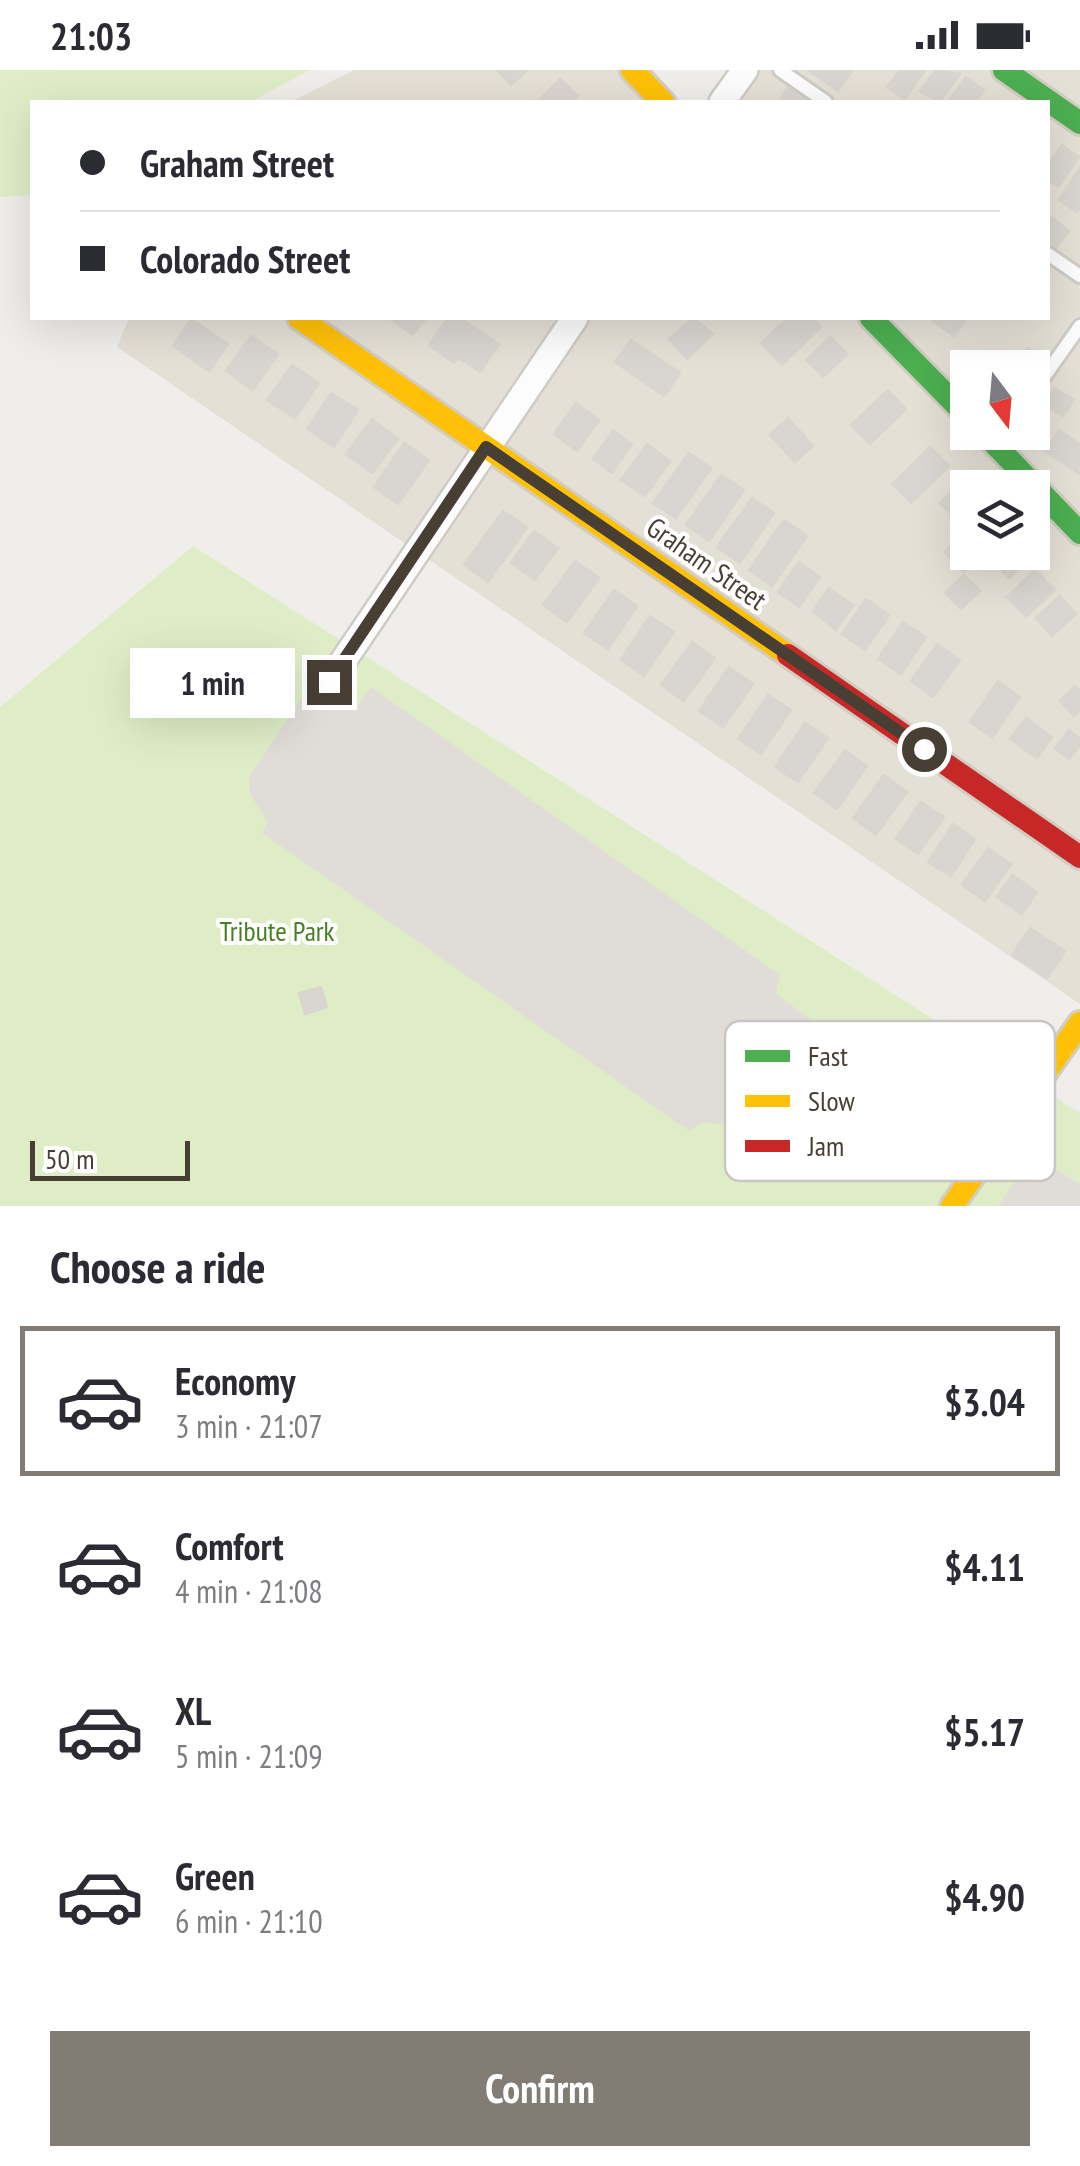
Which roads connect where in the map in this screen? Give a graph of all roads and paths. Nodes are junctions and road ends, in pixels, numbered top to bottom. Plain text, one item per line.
1 (632, 70) edge
2 (744, 70) edge
3 (780, 70) edge
4 (1004, 70) edge
5 (661, 100) edge
6 (723, 100) edge
7 (823, 100) edge
8 (1047, 100) edge
9 (1050, 102) edge
10 (1080, 123) edge
11 (1050, 255) edge
12 (1080, 276) edge
13 (303, 320) edge
14 (574, 320) edge
15 (873, 320) edge
16 (1080, 326) edge
17 (1050, 368) edge
18 (950, 399) edge
19 (486, 447) junction
20 (1007, 450) edge
21 (1080, 533) edge
22 (329, 682) dead end
23 (1080, 857) edge
24 (1080, 1023) edge
25 (1055, 1059) edge
26 (969, 1181) edge
27 (952, 1206) edge

1 - 5 street
2 - 6 street
3 - 7 lane
4 - 8 street
9 - 10 street
11 - 12 lane
13 - 19 street, Graham Street
14 - 19 street
15 - 18 street
16 - 17 lane
19 - 22 street
19 - 23 street, Graham Street
20 - 21 street
24 - 25 street
26 - 27 street

